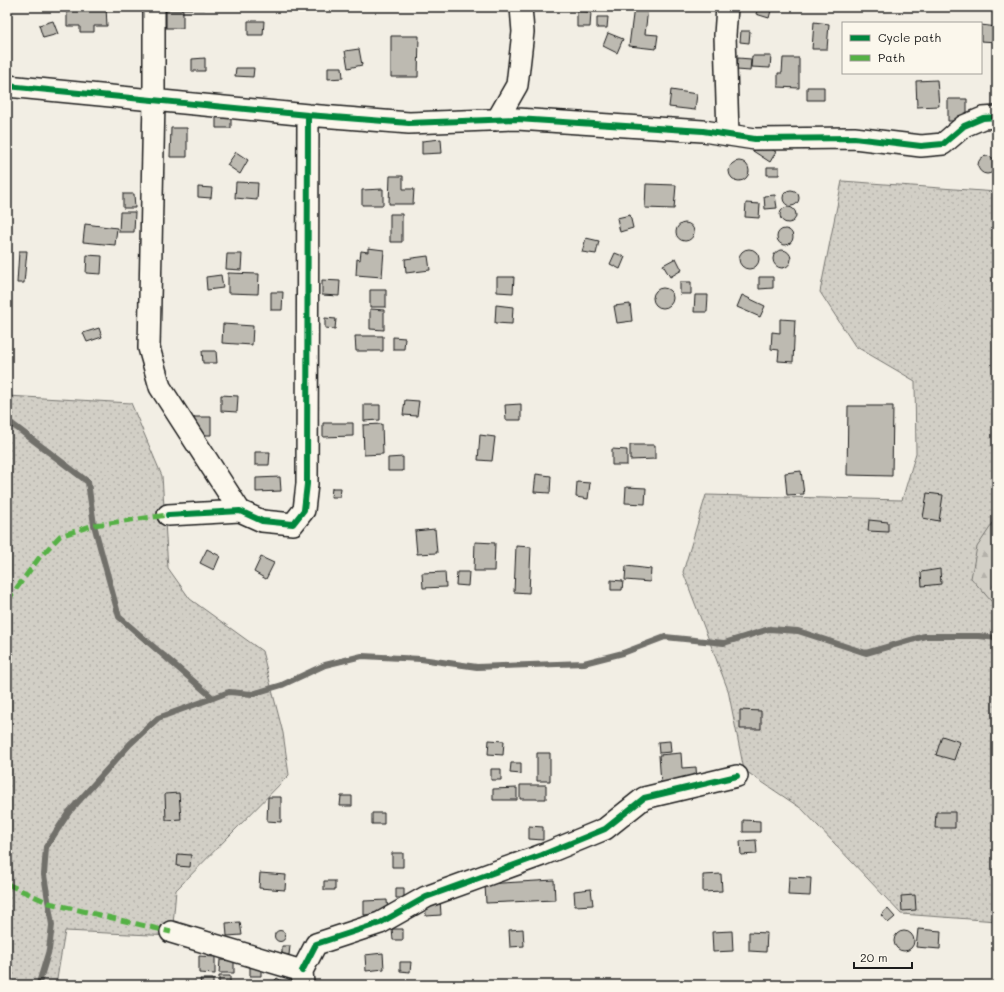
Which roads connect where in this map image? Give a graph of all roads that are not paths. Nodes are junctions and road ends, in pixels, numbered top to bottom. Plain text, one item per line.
1 (154, 7) edge
2 (521, 7) edge
3 (727, 7) edge
4 (7, 86) edge
5 (154, 99) junction
6 (308, 115) junction
7 (997, 117) edge
8 (497, 120) junction
9 (728, 135) junction
10 (240, 510) junction
11 (168, 515) dead end
12 (737, 776) dead end
13 (171, 932) dead end
14 (302, 978) edge

1 - 5 street
2 - 8 street
3 - 9 street
4 - 5 street
5 - 6 street
5 - 10 street
6 - 8 street
6 - 10 street
7 - 9 street
8 - 9 street
10 - 11 street
12 - 14 street
13 - 14 street

